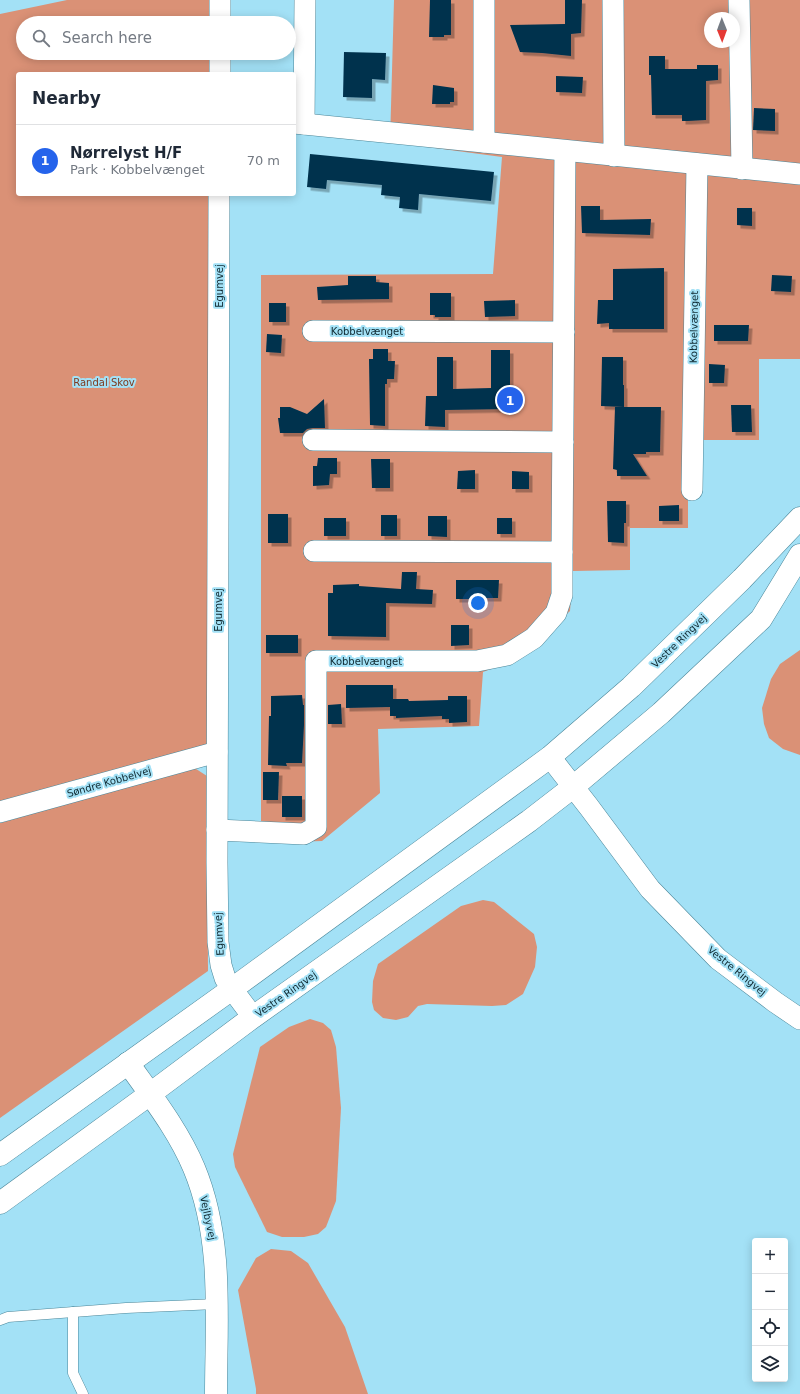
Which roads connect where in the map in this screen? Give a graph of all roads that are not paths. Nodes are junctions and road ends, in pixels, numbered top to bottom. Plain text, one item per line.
1 (220, 0) edge
2 (305, 0) edge
3 (484, 0) edge
4 (613, 0) edge
5 (739, 0) edge
6 (220, 16) edge
7 (220, 60) edge
8 (220, 72) edge
9 (299, 123) edge
10 (484, 142) junction
11 (565, 151) junction
12 (614, 156) junction
13 (697, 164) junction
14 (742, 169) junction
15 (800, 174) edge
16 (219, 196) edge
17 (314, 331) dead end
18 (564, 332) junction
19 (313, 440) dead end
20 (562, 442) junction
21 (692, 490) dead end
22 (800, 518) edge
23 (314, 552) dead end
24 (562, 552) junction
25 (800, 555) edge
26 (217, 752) junction
27 (550, 757) junction
28 (573, 787) junction
29 (0, 812) edge
30 (217, 830) junction
31 (232, 989) junction
32 (253, 1017) junction
33 (800, 1019) edge
34 (128, 1063) junction
35 (150, 1094) junction
36 (0, 1155) edge
37 (0, 1203) edge
38 (216, 1304) junction
39 (73, 1312) junction
40 (0, 1320) edge
41 (83, 1394) edge
42 (216, 1394) edge

1 - 6 street
2 - 9 street
3 - 10 street
4 - 12 street
5 - 14 street
7 - 8 street
9 - 10 street
10 - 11 street
11 - 12 street
11 - 18 street, Kobbelvænget
12 - 13 street
13 - 14 street
13 - 21 street, Kobbelvænget
14 - 15 street
16 - 26 street, Egumvej
17 - 18 street, Kobbelvænget
18 - 20 street, Kobbelvænget
19 - 20 street
20 - 24 street, Kobbelvænget
22 - 27 main road, Vestre Ringvej
23 - 24 street
24 - 30 street, Kobbelvænget
25 - 28 main road, Vestre Ringvej
26 - 29 street, Søndre Kobbelvej
26 - 30 street, Egumvej
27 - 28 street, Vestre Ringvej
27 - 31 main road, Vestre Ringvej
28 - 32 main road, Vestre Ringvej
28 - 33 street, Vestre Ringvej
30 - 31 street, Egumvej
31 - 32 street, Egumvej
31 - 34 main road, Vestre Ringvej
32 - 35 main road, Vestre Ringvej
34 - 35 main road, Vejlbyvej
34 - 36 main road, Vestre Ringvej
35 - 37 main road, Vestre Ringvej
35 - 38 main road, Vejlbyvej
38 - 39 lane
38 - 42 main road, Vejlbyvej
39 - 40 lane
39 - 41 lane

